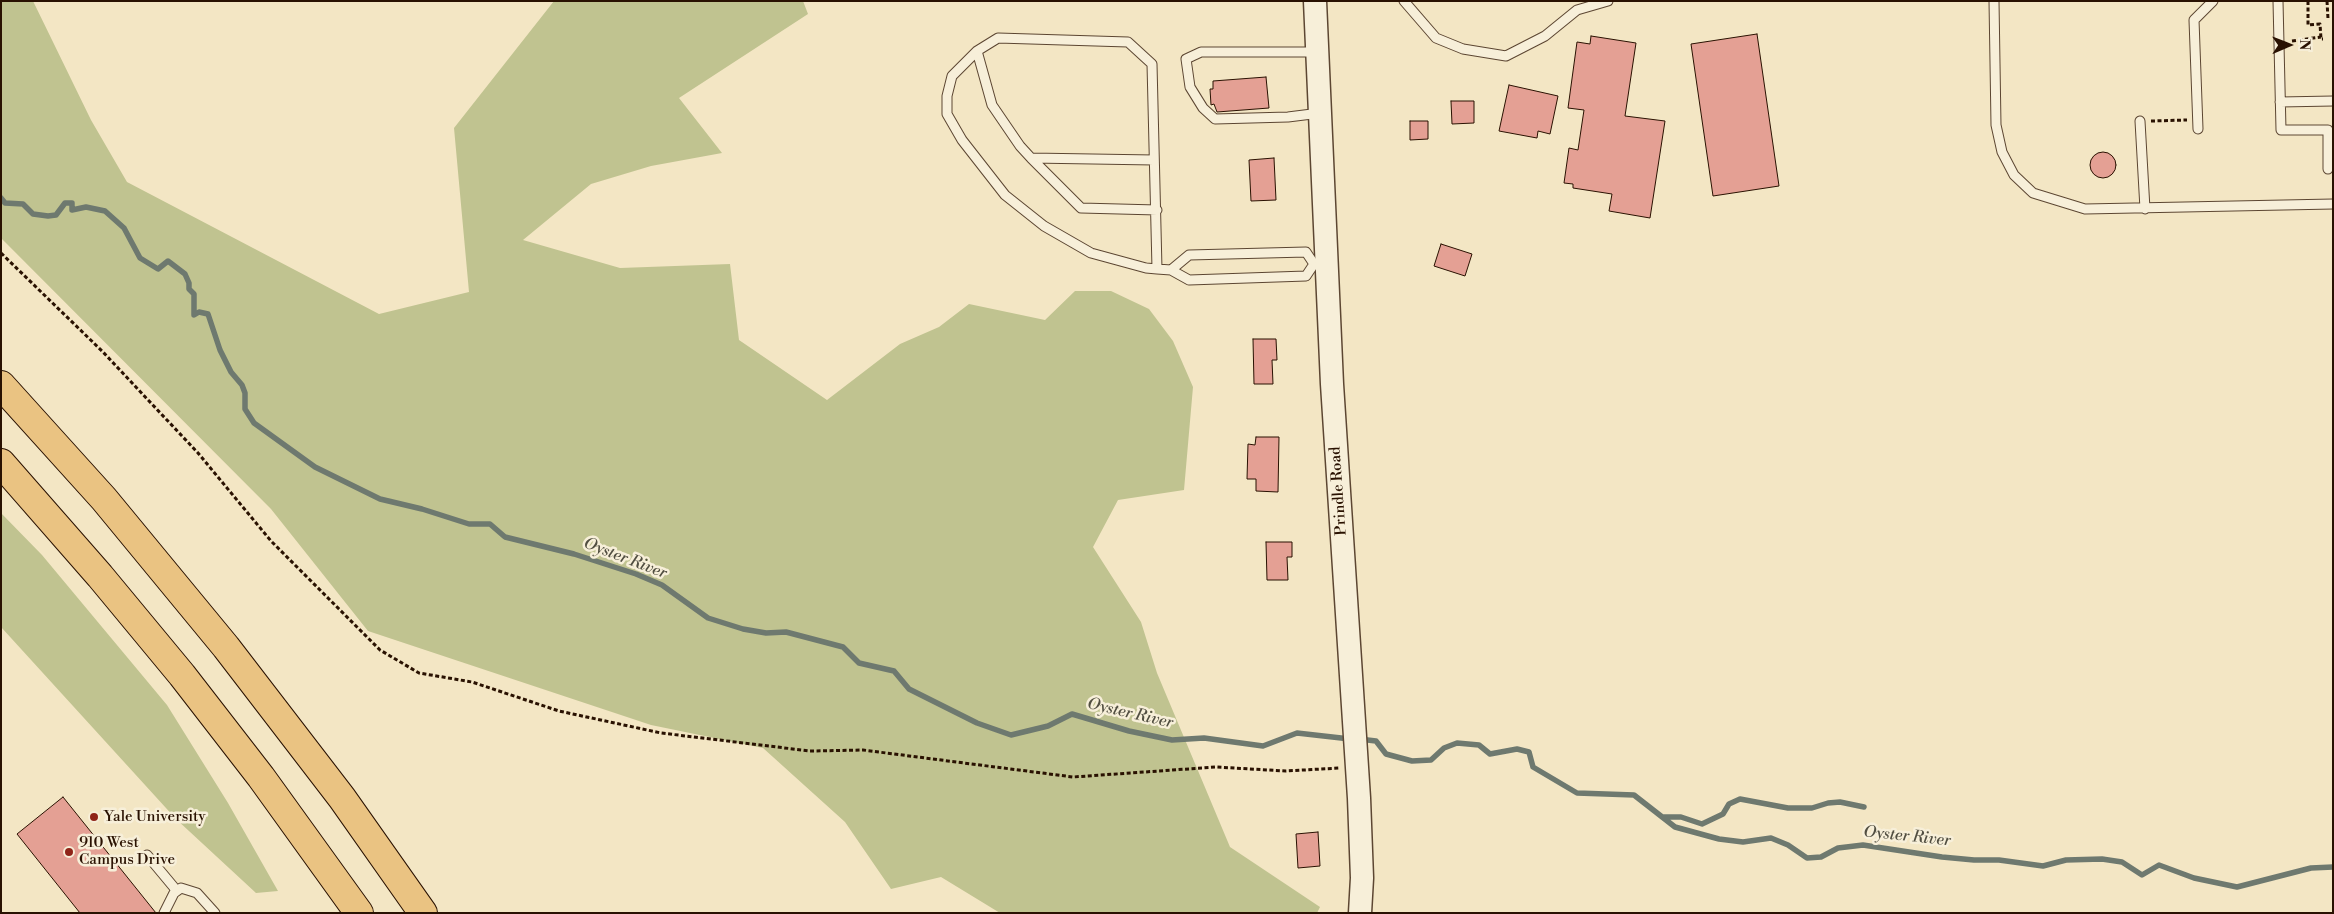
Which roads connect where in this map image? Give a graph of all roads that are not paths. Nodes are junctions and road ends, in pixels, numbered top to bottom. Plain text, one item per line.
1 (1315, 1) edge
2 (1404, 1) edge
3 (1608, 1) edge
4 (1994, 1) edge
5 (2213, 1) edge
6 (2278, 1) edge
7 (977, 51) junction
8 (1317, 60) junction
9 (2333, 101) edge
10 (2280, 102) junction
11 (1320, 113) junction
12 (2140, 121) road end
13 (2198, 124) road end
14 (1031, 158) junction
15 (1154, 160) junction
16 (2328, 169) dead end
17 (2333, 204) edge
18 (2145, 209) junction
19 (1157, 210) junction
20 (1320, 263) junction
21 (1158, 269) junction
22 (1171, 270) junction
23 (1, 385) edge
24 (1, 463) edge
25 (148, 854) dead end
26 (177, 891) junction
27 (164, 913) edge
28 (215, 913) edge
29 (359, 913) edge
30 (423, 913) edge
31 (1360, 913) edge

1 - 8 street, Prindle Road
2 - 3 lane
4 - 18 lane
5 - 13 lane
6 - 10 lane
7 - 14 lane
7 - 15 lane
7 - 21 lane
8 - 11 street, Prindle Road
8 - 11 lane
9 - 10 lane
10 - 16 lane
11 - 20 street, Prindle Road
12 - 18 lane
14 - 15 lane
14 - 19 lane
15 - 19 lane
17 - 18 lane
19 - 21 lane
20 - 22 lane
20 - 22 lane
20 - 31 street, Prindle Road
21 - 22 lane
23 - 30 highway
24 - 29 highway
25 - 26 lane
26 - 27 lane
26 - 28 lane

